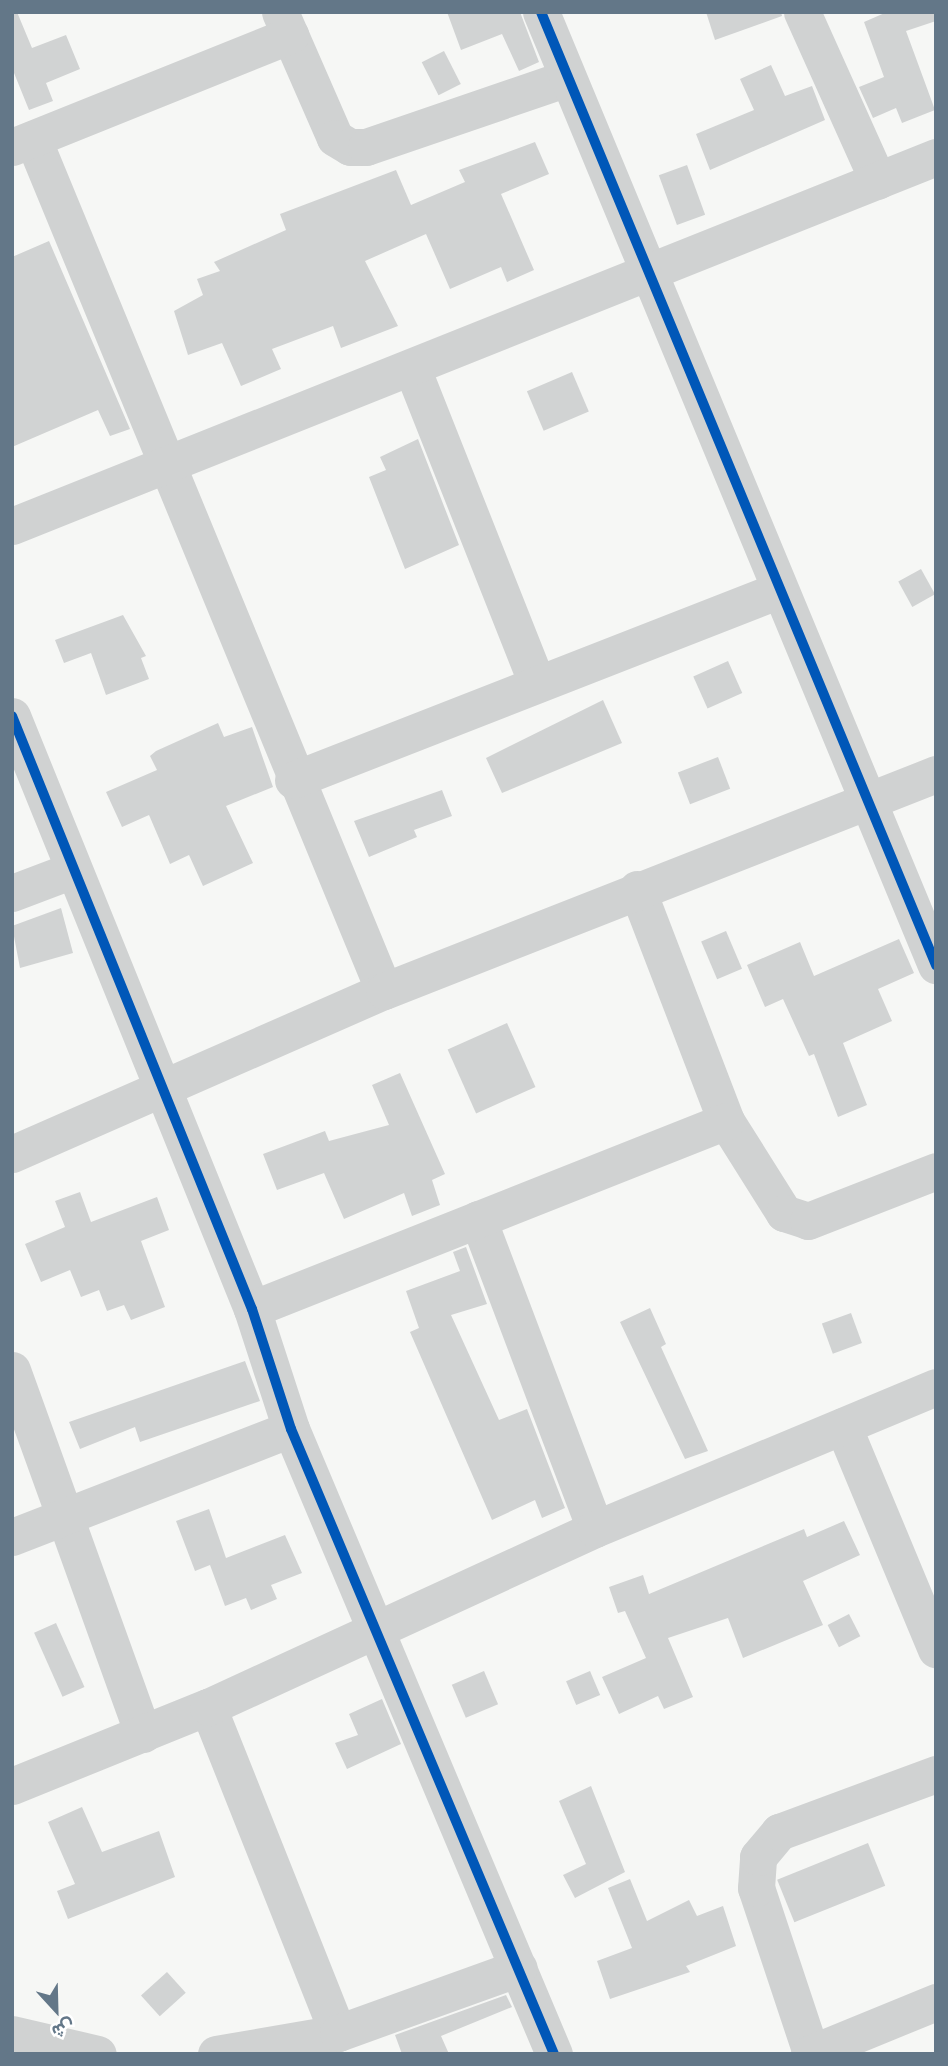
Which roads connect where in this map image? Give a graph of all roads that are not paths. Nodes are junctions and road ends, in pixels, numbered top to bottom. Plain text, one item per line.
1 (541, 12) edge
2 (802, 12) edge
3 (819, 12) edge
4 (285, 23) edge
5 (567, 78) junction
6 (23, 143) edge
7 (936, 157) edge
8 (878, 181) junction
9 (648, 275) junction
10 (412, 368) junction
11 (168, 468) junction
12 (12, 526) edge
13 (779, 590) junction
14 (537, 684) junction
15 (12, 716) edge
16 (936, 774) edge
17 (293, 780) junction
18 (867, 801) junction
19 (73, 870) junction
20 (637, 889) junction
21 (12, 893) edge
22 (936, 965) edge
23 (384, 992) junction
24 (161, 1090) junction
25 (726, 1121) junction
26 (12, 1154) edge
27 (936, 1171) edge
28 (478, 1219) junction
29 (252, 1309) junction
30 (12, 1370) edge
31 (936, 1387) edge
32 (843, 1426) junction
33 (291, 1429) junction
34 (66, 1517) junction
35 (595, 1530) junction
36 (12, 1537) edge
37 (374, 1634) junction
38 (936, 1649) edge
39 (208, 1707) junction
40 (143, 1734) junction
41 (936, 1774) edge
42 (12, 1786) edge
43 (519, 1968) junction
44 (936, 2002) edge
45 (338, 2032) junction
46 (12, 2034) edge
47 (810, 2053) edge
48 (98, 2054) edge
49 (216, 2054) edge
50 (554, 2054) edge

1 - 5 street
2 - 8 street
3 - 8 street
4 - 5 street
4 - 6 street
5 - 9 street
6 - 11 street
7 - 8 street
8 - 9 street
9 - 10 street
9 - 13 street
10 - 11 street
10 - 14 street
11 - 12 street
11 - 17 street
13 - 14 street
13 - 18 street
14 - 17 street
15 - 19 street
16 - 18 street
17 - 23 street
18 - 20 street
18 - 22 street
19 - 21 street
19 - 24 street
20 - 23 street
20 - 25 street
23 - 24 street
24 - 26 street
24 - 29 street
25 - 27 street
25 - 28 street
28 - 29 street
28 - 35 street
29 - 33 street
30 - 34 street
31 - 32 street
32 - 35 street
32 - 38 street
33 - 34 street
33 - 37 street
34 - 36 street
34 - 40 street
35 - 37 street
37 - 39 street
37 - 43 street
39 - 40 street
39 - 45 street
40 - 42 street
41 - 47 street
43 - 45 street
43 - 50 street
44 - 47 street
45 - 49 street
46 - 48 street

